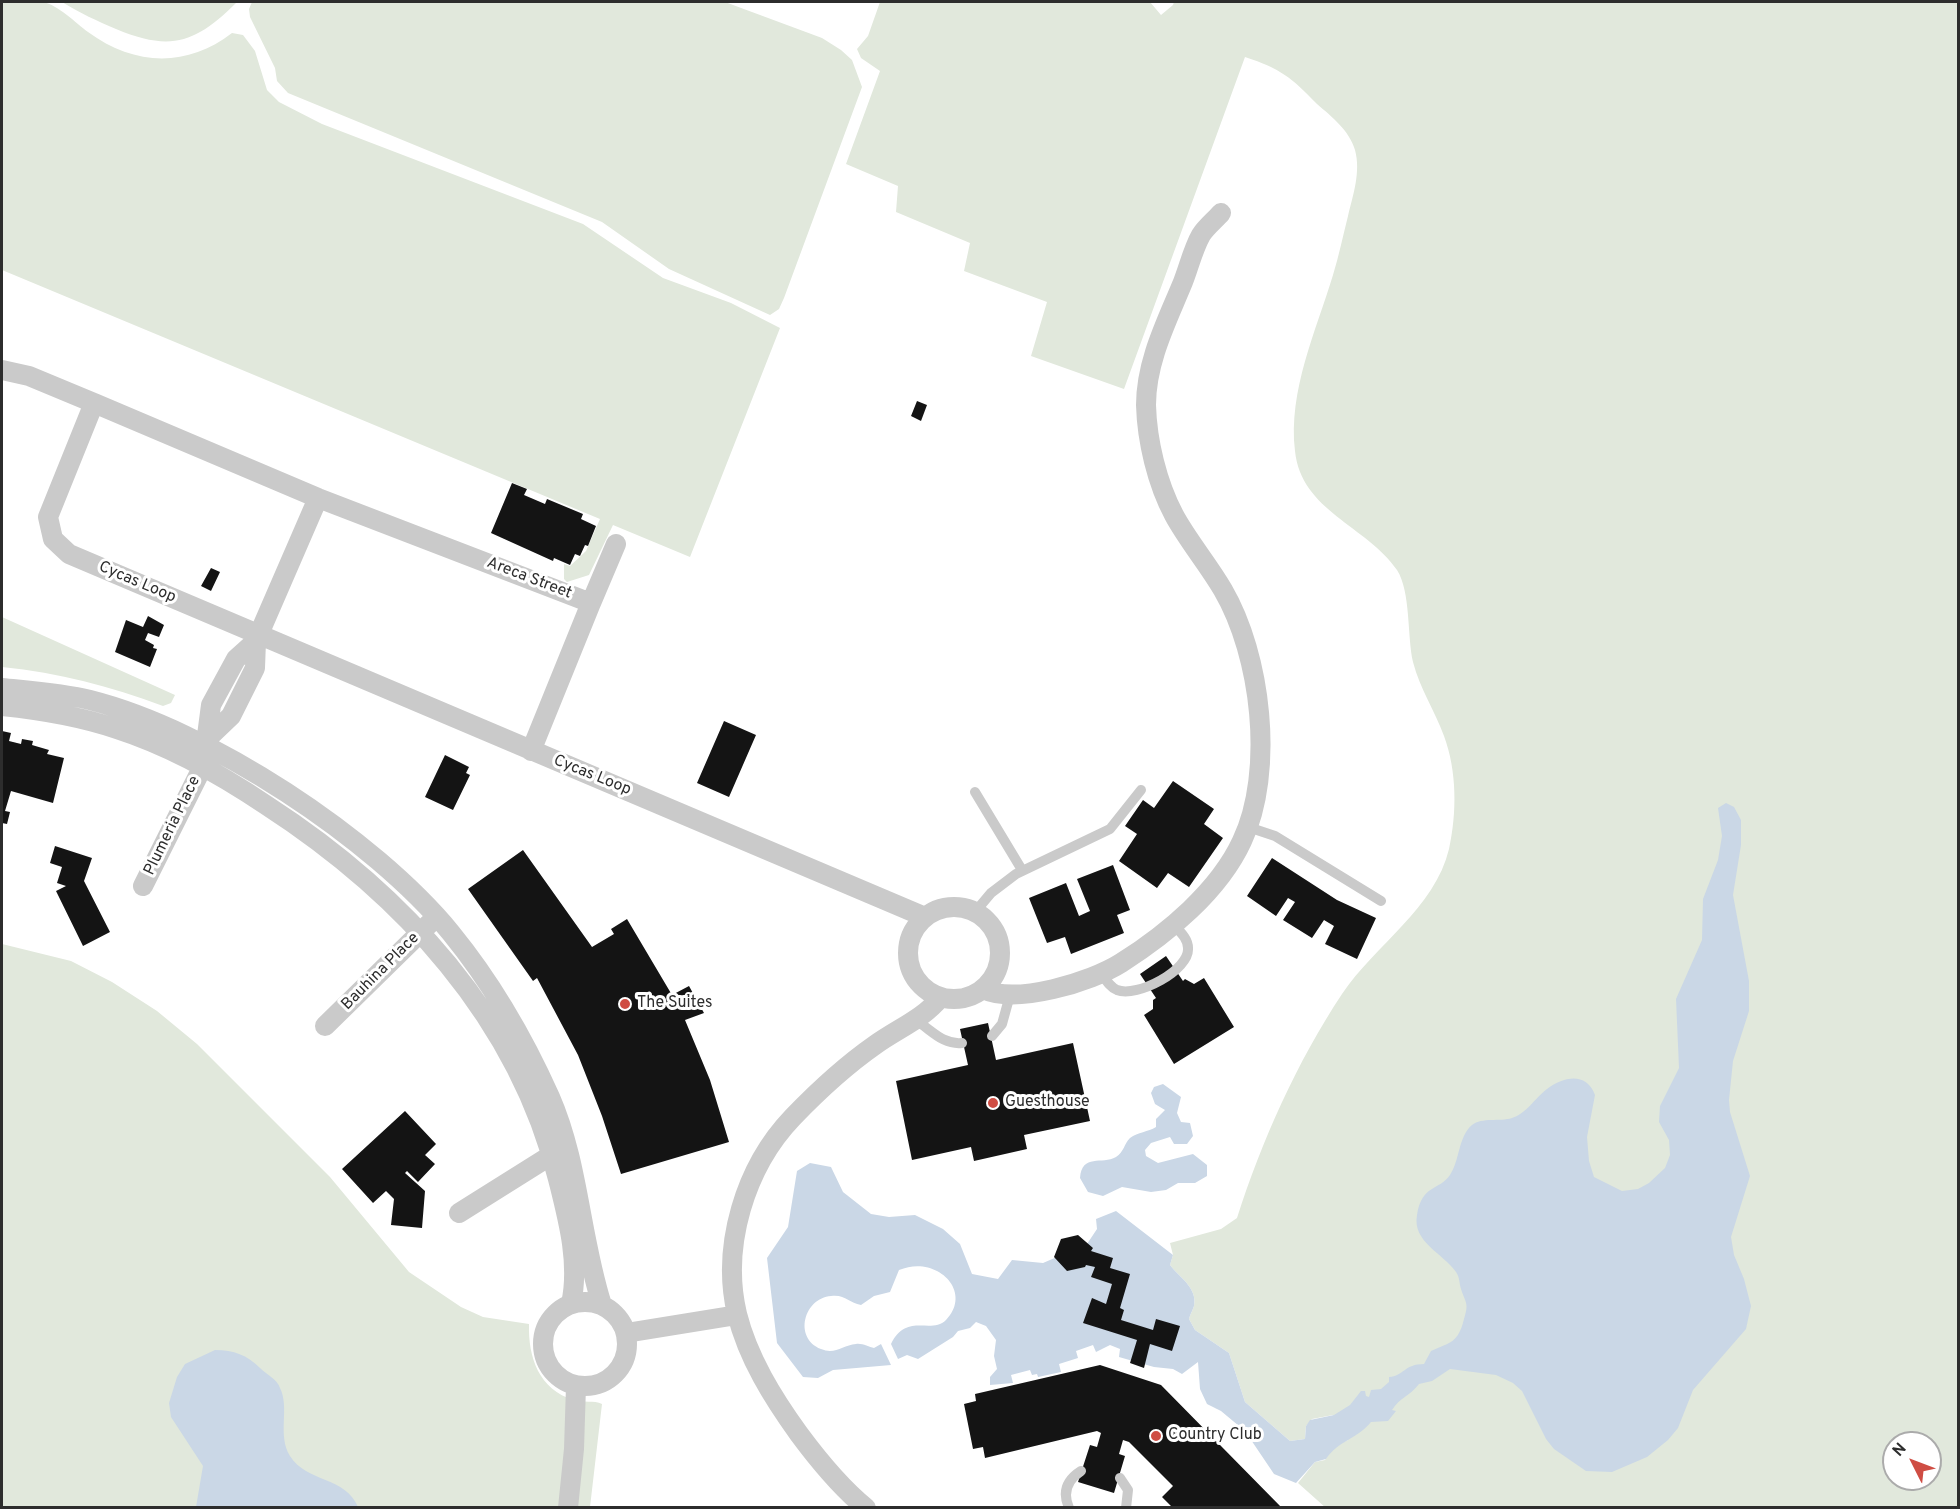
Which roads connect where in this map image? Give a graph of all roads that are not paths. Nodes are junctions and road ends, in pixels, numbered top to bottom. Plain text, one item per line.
1 (1221, 213) dead end
2 (2, 370) edge
3 (94, 403) junction
4 (318, 498) junction
5 (616, 544) dead end
6 (591, 603) junction
7 (257, 637) junction
8 (2, 688) edge
9 (2, 706) edge
10 (206, 742) junction
11 (531, 751) junction
12 (203, 766) junction
13 (1141, 790) dead end
14 (975, 792) dead end
15 (1248, 827) junction
16 (1022, 870) junction
17 (143, 886) dead end
18 (1381, 902) dead end
19 (975, 912) junction
20 (436, 916) junction
21 (925, 917) junction
22 (1173, 924) junction
23 (421, 932) junction
24 (1101, 973) junction
25 (983, 989) junction
26 (1010, 995) junction
27 (940, 998) junction
28 (915, 1020) junction
29 (325, 1026) dead end
30 (992, 1036) dead end
31 (962, 1043) dead end
32 (560, 1150) junction
33 (459, 1213) dead end
34 (571, 1304) junction
35 (602, 1305) junction
36 (737, 1315) junction
37 (626, 1333) junction
38 (576, 1386) junction
39 (1081, 1471) dead end
40 (1120, 1478) dead end
41 (568, 1508) edge
42 (866, 1508) edge
43 (1069, 1508) edge
44 (1126, 1508) edge

1 - 15 street
2 - 3 street, Areca Street
3 - 4 street, Areca Street
3 - 7 street, Cycas Loop
4 - 6 street, Areca Street
4 - 7 street
5 - 6 street
6 - 11 street, Areca Street
7 - 10 street
7 - 11 street, Cycas Loop
8 - 10 street
9 - 12 street
10 - 12 street
10 - 20 street
11 - 21 street, Cycas Loop
12 - 17 street, Plumeria Place
12 - 23 street
13 - 16 lane
14 - 16 lane
15 - 18 lane
15 - 22 street
16 - 19 lane
19 - 21 street
19 - 25 street
20 - 23 street, Bauhina Place
20 - 32 street
21 - 27 street
22 - 24 street
22 - 24 lane
23 - 29 street, Bauhina Place
23 - 32 street
24 - 26 street
25 - 26 street
25 - 27 street
26 - 30 lane
27 - 28 street
28 - 31 lane
28 - 36 street
32 - 33 street
32 - 34 street
32 - 35 street
34 - 35 street
34 - 38 street
35 - 37 street
36 - 37 street
36 - 42 street
37 - 38 street
38 - 41 street
39 - 43 lane
40 - 44 lane

